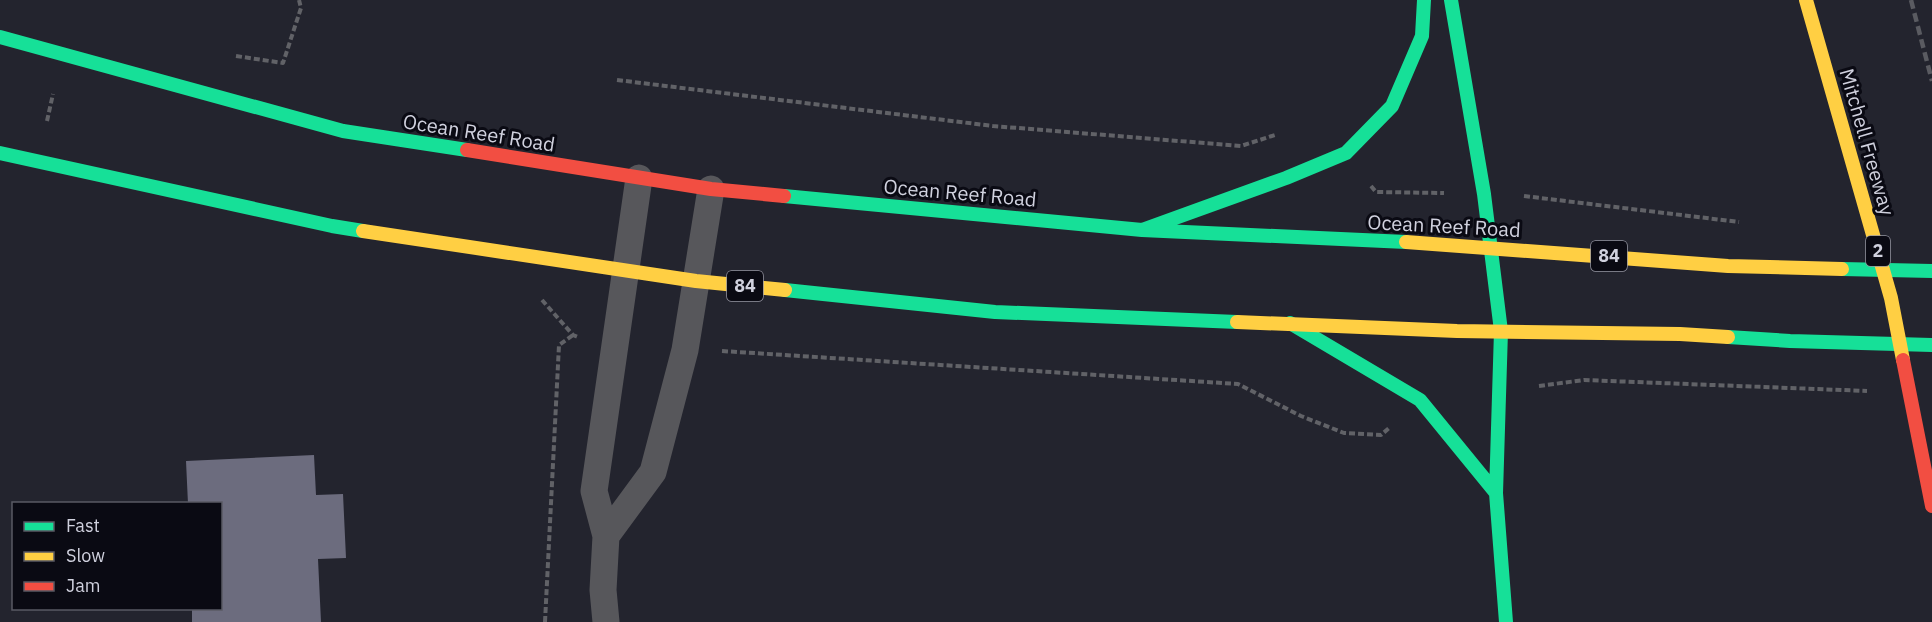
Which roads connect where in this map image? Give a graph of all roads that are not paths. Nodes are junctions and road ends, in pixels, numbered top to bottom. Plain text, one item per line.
1 (1424, 0) edge
2 (1451, 0) edge
3 (1806, 0) edge
4 (0, 38) edge
5 (0, 153) edge
6 (639, 178) junction
7 (711, 189) junction
8 (1142, 230) junction
9 (1490, 247) junction
10 (1932, 271) edge
11 (626, 272) junction
12 (696, 281) junction
13 (1290, 323) junction
14 (1502, 331) junction
15 (1932, 345) edge
16 (1496, 493) junction
17 (1932, 506) edge
18 (606, 536) junction
19 (606, 622) edge
20 (1506, 622) edge

1 - 8 main road
2 - 9 main road
3 - 17 main road, Mitchell Freeway / 2
4 - 6 main road, Ocean Reef Road / 84
5 - 11 main road, 84
6 - 7 main road, Ocean Reef Road / 84
6 - 11 lane
7 - 8 main road, Ocean Reef Road / 84
7 - 12 lane
8 - 9 main road, Ocean Reef Road / 84
9 - 10 main road, Ocean Reef Road / 84
9 - 14 main road
11 - 12 main road, 84
11 - 18 lane
12 - 13 main road, 84
12 - 18 lane
13 - 14 main road, 84
13 - 16 main road
14 - 15 main road, 84
14 - 16 main road
16 - 20 main road
18 - 19 lane

